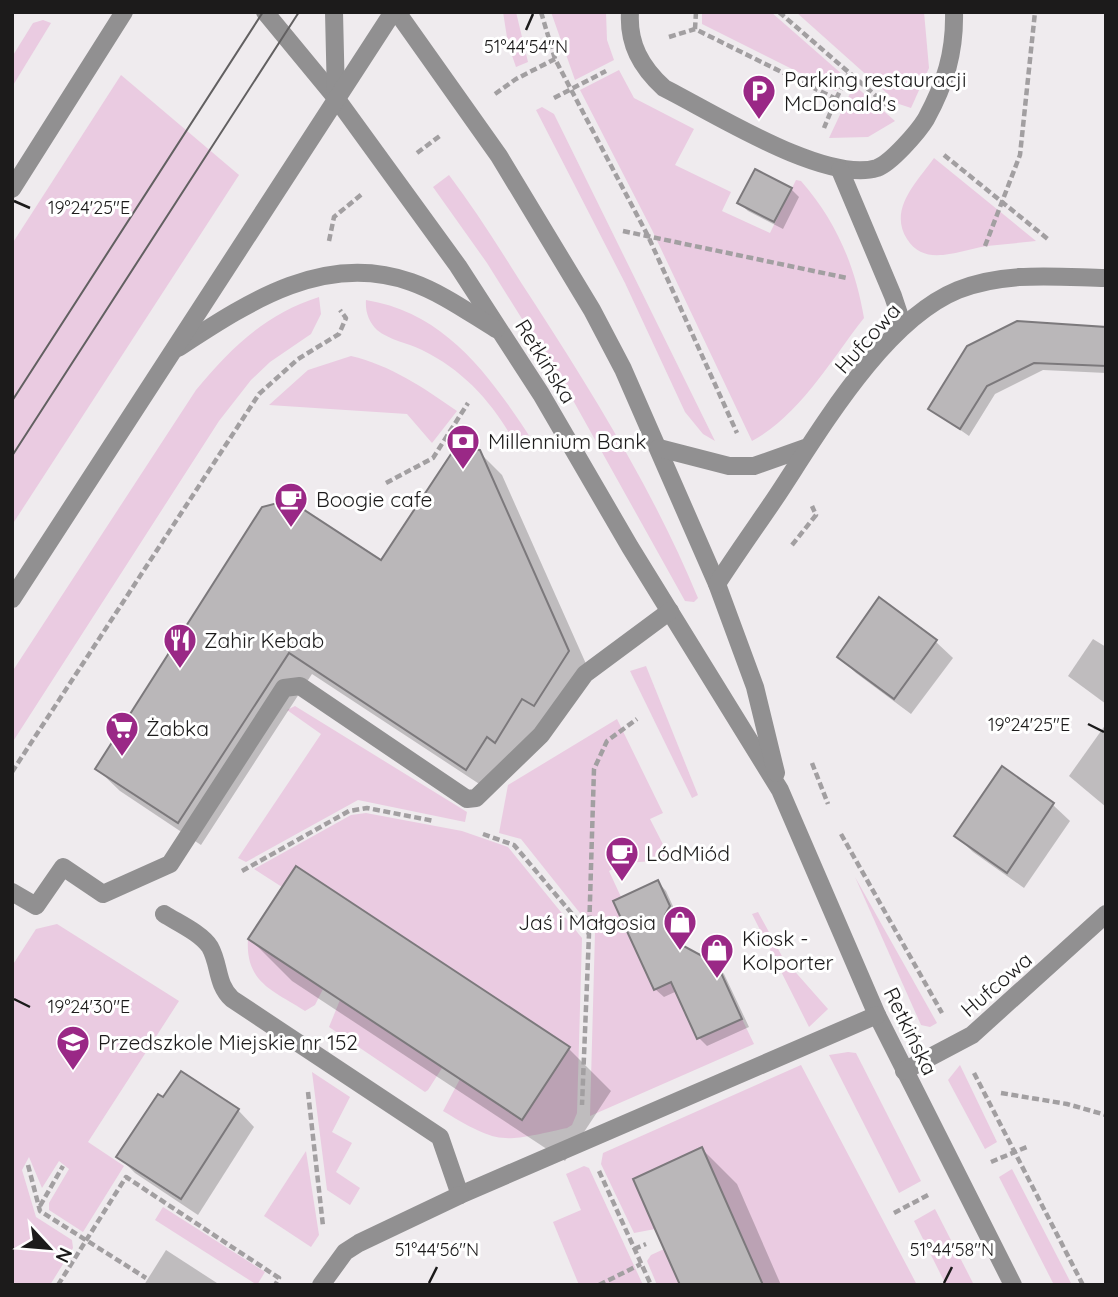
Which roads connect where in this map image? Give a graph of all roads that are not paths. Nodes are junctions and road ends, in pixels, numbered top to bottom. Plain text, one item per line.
1 (124, 12) edge
2 (265, 12) edge
3 (334, 12) edge
4 (395, 12) edge
5 (630, 12) edge
6 (954, 12) edge
7 (336, 98) junction
8 (839, 170) junction
9 (12, 190) edge
10 (1106, 278) edge
11 (903, 326) junction
12 (502, 333) junction
13 (173, 352) junction
14 (659, 448) junction
15 (805, 448) junction
16 (717, 584) junction
17 (12, 599) edge
18 (670, 611) junction
19 (780, 790) junction
20 (12, 892) edge
21 (164, 914) dead end
22 (1106, 914) edge
23 (877, 1015) junction
24 (904, 1071) junction
25 (460, 1195) junction
26 (325, 1279) edge
27 (1013, 1285) edge

1 - 9 street
2 - 7 street, Retkińska
3 - 7 street
4 - 7 street
4 - 14 street, Retkińska
5 - 8 street
6 - 8 street
7 - 12 street, Retkińska
7 - 13 street
8 - 11 street
10 - 11 street, Hufcowa
11 - 15 street, Hufcowa
12 - 13 street
12 - 18 street, Retkińska
13 - 17 street
14 - 15 street
14 - 16 street, Retkińska
15 - 16 street, Hufcowa
16 - 19 street, Retkińska
18 - 19 street, Retkińska
18 - 20 street
19 - 23 street, Retkińska
21 - 25 street
22 - 24 street, Hufcowa
23 - 24 street, Retkińska
23 - 25 street
24 - 27 street, Retkińska
25 - 26 street

